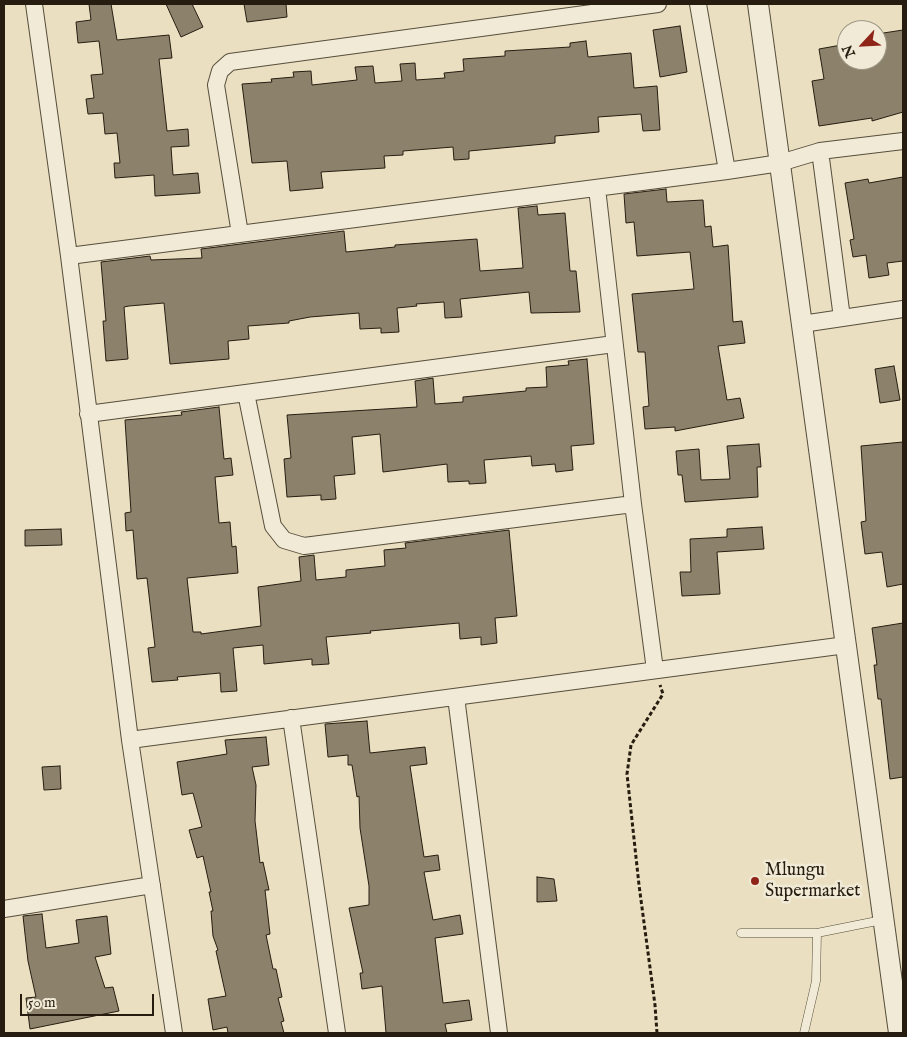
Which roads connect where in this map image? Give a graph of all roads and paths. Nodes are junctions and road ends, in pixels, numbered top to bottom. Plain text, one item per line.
1 (34, 4) edge
2 (658, 4) edge
3 (698, 4) edge
4 (758, 4) edge
5 (903, 141) edge
6 (820, 151) junction
7 (780, 163) junction
8 (727, 171) junction
9 (597, 188) junction
10 (240, 234) junction
11 (69, 256) junction
12 (903, 309) edge
13 (842, 318) junction
14 (802, 324) junction
15 (614, 344) junction
16 (246, 393) junction
17 (88, 414) junction
18 (633, 504) junction
19 (846, 645) junction
20 (655, 670) junction
21 (456, 697) junction
22 (292, 718) junction
23 (130, 740) junction
24 (152, 885) junction
25 (4, 909) edge
26 (883, 920) junction
27 (741, 933) dead end
28 (817, 933) junction
29 (896, 961) edge
30 (174, 1033) edge
31 (337, 1033) edge
32 (499, 1033) edge
33 (657, 1033) edge
34 (804, 1033) edge
35 (899, 1033) edge

1 - 11 street
2 - 10 street
3 - 8 street
4 - 7 street
5 - 6 street
6 - 7 street
6 - 13 street
7 - 8 street
7 - 14 street
8 - 9 street
9 - 10 street
9 - 15 street
10 - 11 street
11 - 17 street
12 - 13 street
13 - 14 street
14 - 19 street
15 - 16 street
15 - 18 street
16 - 17 street
16 - 18 street
17 - 23 street
18 - 20 street
19 - 20 street
19 - 26 street
20 - 21 street
20 - 33 path
21 - 22 street
21 - 32 street
22 - 23 street
22 - 31 street
23 - 24 street
24 - 25 street
24 - 30 street
26 - 28 lane
26 - 29 street
27 - 28 lane
28 - 34 lane
29 - 35 street

